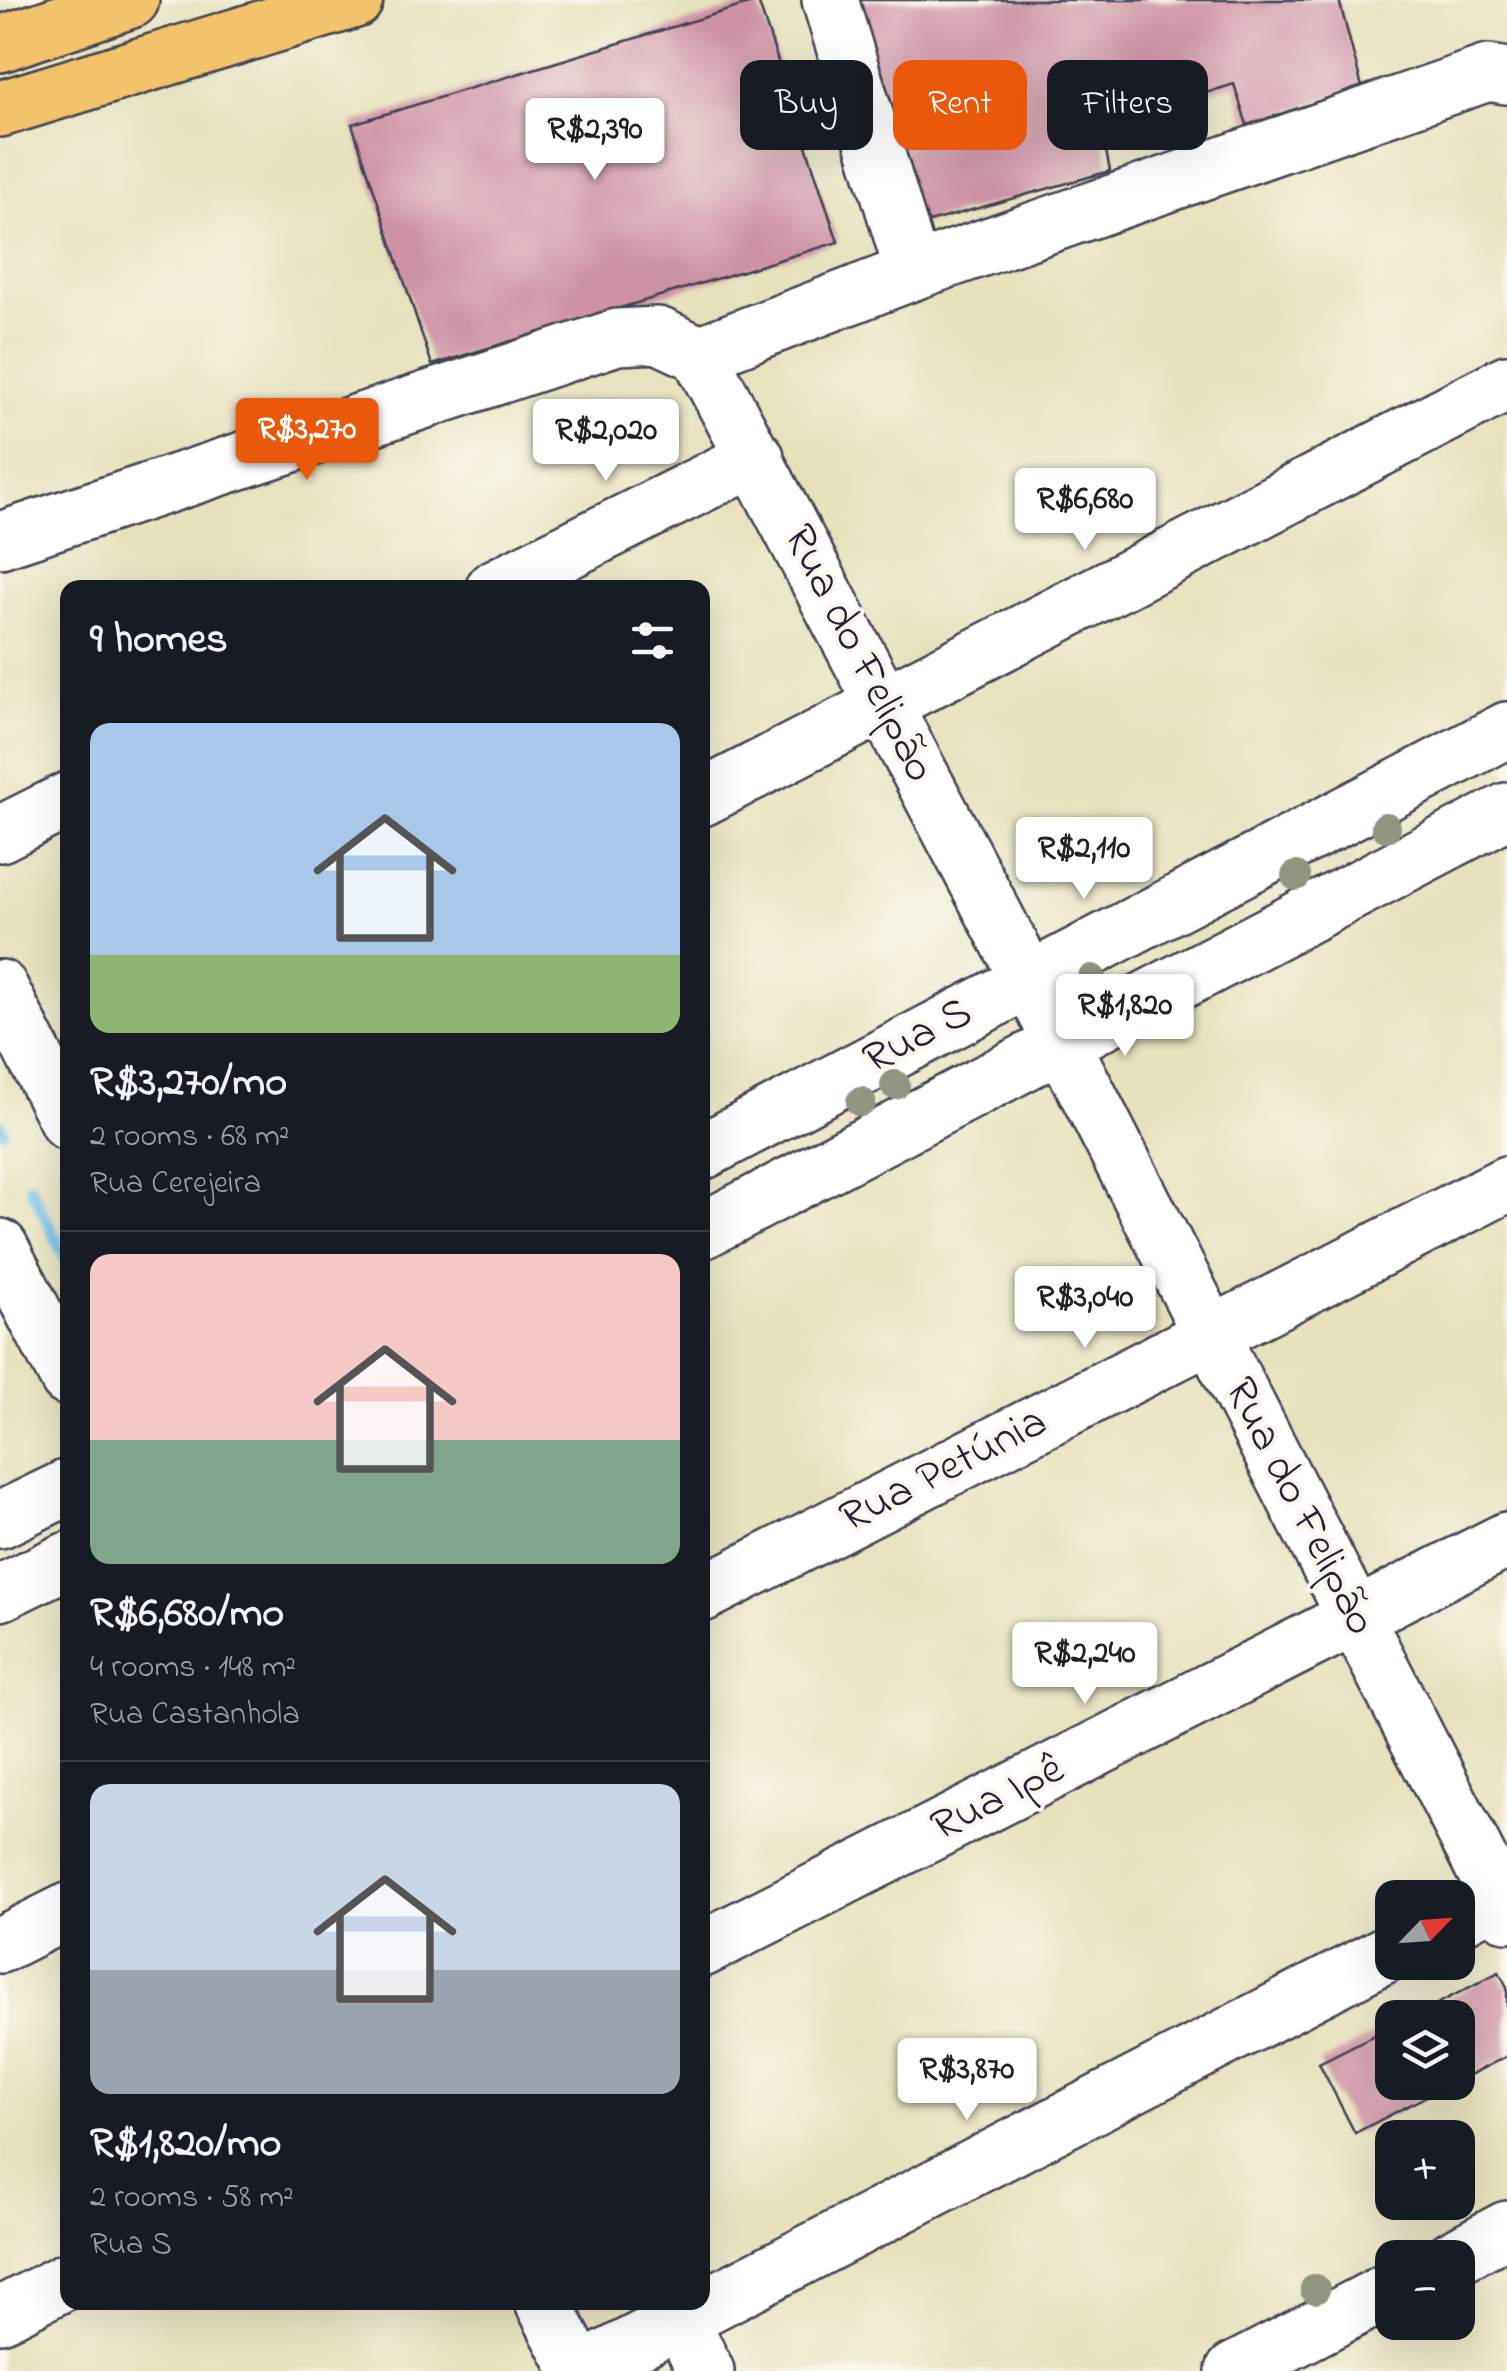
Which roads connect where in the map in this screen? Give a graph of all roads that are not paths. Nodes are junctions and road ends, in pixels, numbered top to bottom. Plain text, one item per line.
1 (130, 0) edge
2 (355, 0) edge
3 (830, 0) edge
4 (0, 44) edge
5 (1507, 76) edge
6 (0, 109) edge
7 (913, 272) junction
8 (699, 354) junction
9 (1507, 383) edge
10 (756, 456) junction
11 (0, 540) edge
12 (510, 580) edge
13 (883, 704) junction
14 (1507, 730) edge
15 (710, 794) edge
16 (60, 804) edge
17 (1507, 811) edge
18 (0, 834) edge
19 (1028, 979) junction
20 (0, 988) edge
21 (1062, 1044) junction
22 (60, 1106) edge
23 (710, 1148) edge
24 (1507, 1184) edge
25 (710, 1226) edge
26 (0, 1247) edge
27 (1212, 1334) junction
28 (60, 1363) edge
29 (60, 1491) edge
30 (0, 1520) edge
31 (1507, 1540) edge
32 (60, 1564) edge
33 (710, 1590) edge
34 (0, 1593) edge
35 (1355, 1617) junction
36 (1492, 1905) edge
37 (60, 1915) edge
38 (710, 1945) edge
39 (0, 1946) edge
40 (1375, 1961) edge
41 (1507, 2230) edge
42 (1475, 2247) edge
43 (60, 2284) edge
44 (710, 2293) edge
45 (1375, 2298) edge
46 (547, 2310) edge
47 (675, 2311) edge
48 (0, 2315) edge
49 (580, 2371) edge
50 (706, 2371) edge
51 (1234, 2371) edge

1 - 4 main road
2 - 6 main road
3 - 7 street
5 - 7 street
7 - 8 street
8 - 10 street, Rua do Felipão
8 - 11 street
9 - 13 street
10 - 12 street
10 - 13 street, Rua do Felipão
13 - 15 street
13 - 19 street, Rua do Felipão
14 - 19 street, Rua S
16 - 18 street
17 - 21 street, Rua S
19 - 21 street, Rua do Felipão
19 - 23 street, Rua S
20 - 22 street
21 - 25 street, Rua S
21 - 27 street, Rua do Felipão
24 - 27 street, Rua Petúnia
26 - 28 street
27 - 33 street, Rua Petúnia
27 - 35 street, Rua do Felipão
29 - 30 street
31 - 35 street, Rua Ipê
32 - 34 street
35 - 36 street, Rua do Felipão
35 - 38 street, Rua Ipê
37 - 39 street
40 - 44 street
41 - 42 street
43 - 48 street
45 - 51 street
46 - 49 street
47 - 49 street
47 - 50 street

